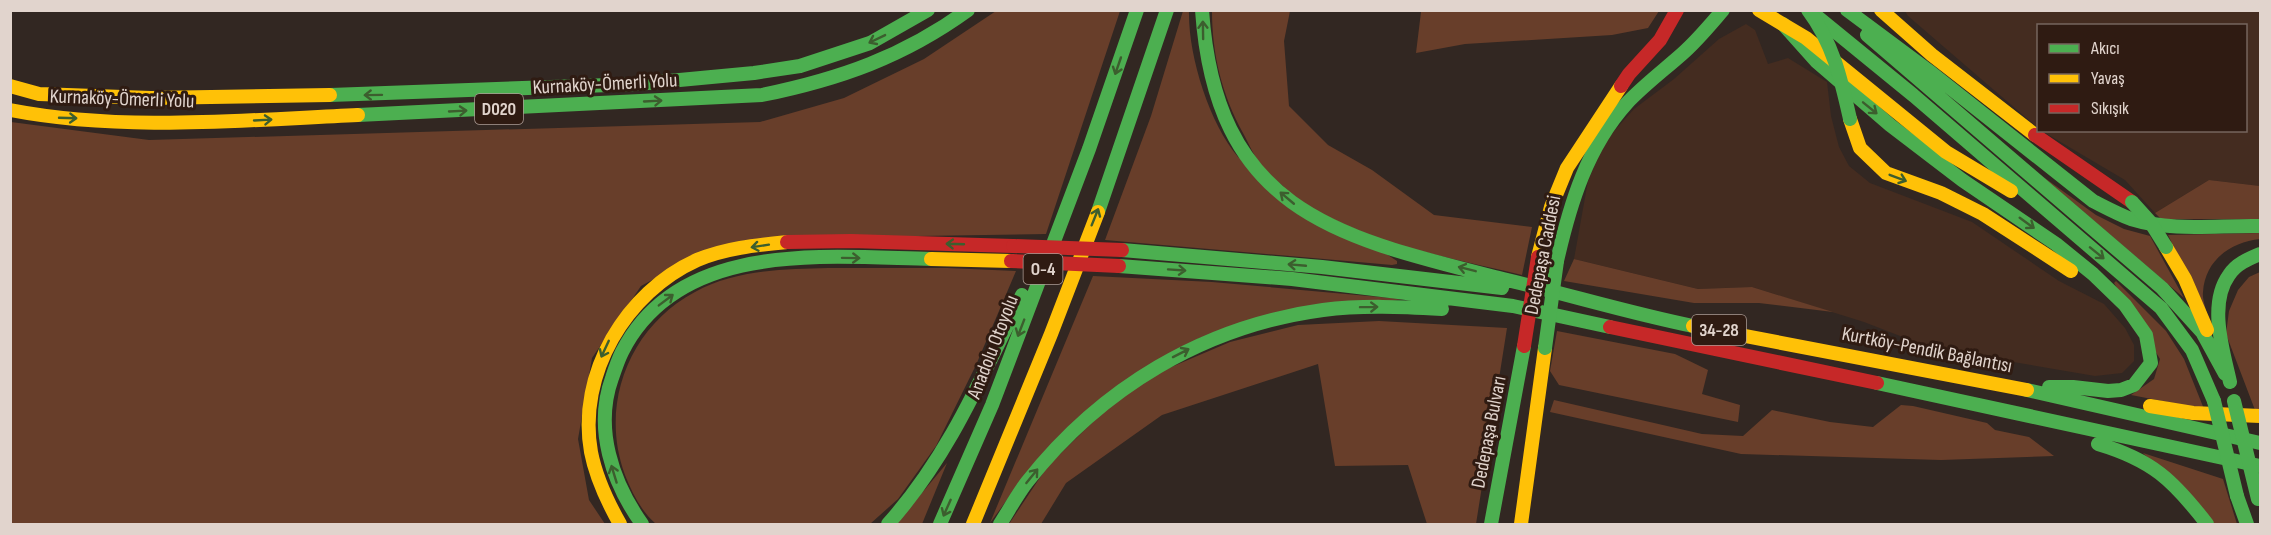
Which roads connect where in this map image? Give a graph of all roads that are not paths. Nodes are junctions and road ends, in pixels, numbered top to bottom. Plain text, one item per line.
1 (928, 10) edge
2 (968, 10) edge
3 (1137, 10) edge
4 (1167, 10) edge
5 (1202, 10) edge
6 (1677, 10) edge
7 (1723, 10) edge
8 (1759, 10) edge
9 (1809, 10) edge
10 (1839, 10) edge
11 (1847, 10) edge
12 (1881, 10) edge
13 (1783, 24) junction
14 (10, 86) edge
15 (10, 110) edge
16 (2047, 212) junction
17 (1062, 218) junction
18 (2260, 226) edge
19 (2260, 254) edge
20 (1585, 300) junction
21 (1585, 323) junction
22 (1524, 346) joint
23 (2152, 355) junction
24 (2230, 382) junction
25 (2010, 386) junction
26 (2078, 402) junction
27 (2023, 415) junction
28 (2260, 416) edge
29 (2260, 443) edge
30 (2260, 466) edge
31 (2259, 503) edge
32 (620, 525) edge
33 (642, 525) edge
34 (888, 525) edge
35 (940, 525) edge
36 (973, 525) edge
37 (1000, 525) edge
38 (1491, 525) edge
39 (1521, 525) edge
40 (2207, 525) edge
41 (2247, 525) edge

1 -> 14 main road, Kurnaköy-Ömerli Yolu / D020
15 -> 2 main road, Kurnaköy-Ömerli Yolu / D020
3 -> 17 main road, Anadolu Otoyolu / O-4
36 -> 4 main road, O-4
20 -> 5 main road
6 - 22 main road, Dedepaşa Caddesi, bridge
7 - 39 main road, Dedepaşa Caddesi, bridge
8 - 13 main road
9 - 16 main road
9 -> 23 main road, bridge
10 - 24 main road
11 - 18 main road
12 - 24 main road, bridge
13 - 16 main road
13 -> 23 main road
16 -> 41 main road, bridge
17 - 34 main road
17 -> 35 main road, Anadolu Otoyolu / O-4
19 - 24 main road
20 - 25 main road, Kurtköy-Pendik Bağlantısı / 34-28
20 -> 32 main road, bridge
21 - 27 main road, 34-28
33 -> 21 main road, bridge
37 -> 21 main road
22 - 38 main road, Dedepaşa Bulvarı
23 - 25 main road
24 - 31 main road, bridge
25 - 26 main road, Kurtköy-Pendik Bağlantısı / 34-28
26 - 28 main road
26 - 29 main road, Kurtköy-Pendik Bağlantısı / 34-28
27 - 30 main road, 34-28
27 - 40 main road

